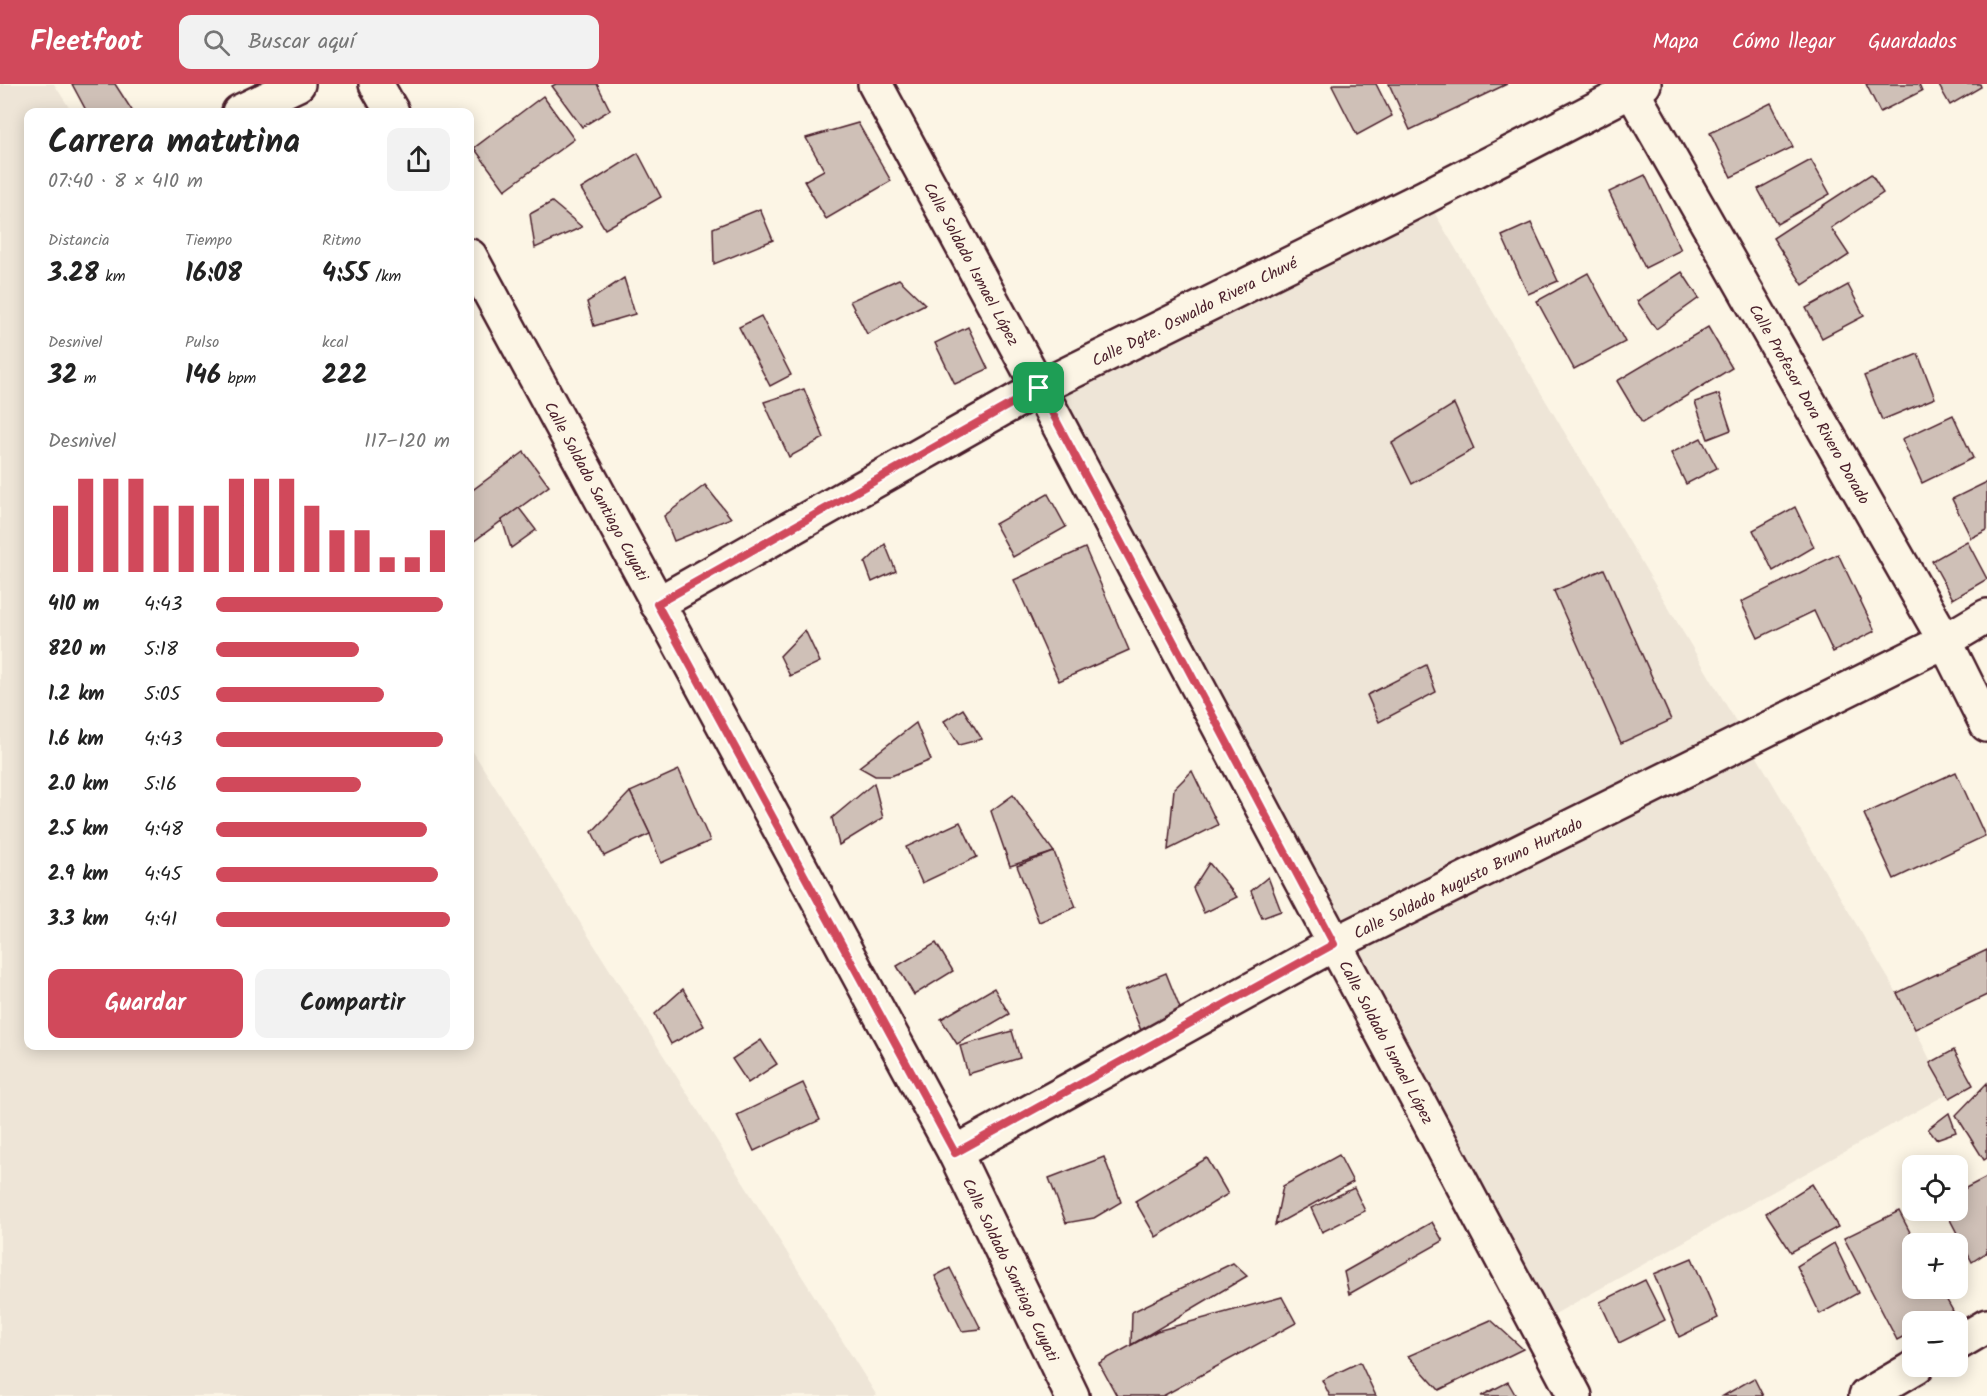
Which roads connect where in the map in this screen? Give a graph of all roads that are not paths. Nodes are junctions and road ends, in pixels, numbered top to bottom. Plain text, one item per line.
1 (298, 84) edge
2 (376, 84) edge
3 (875, 84) edge
4 (1634, 86) edge
5 (247, 108) edge
6 (390, 108) edge
7 (474, 263) edge
8 (1039, 388) junction
9 (657, 604) junction
10 (1987, 616) edge
11 (1945, 641) junction
12 (1987, 725) edge
13 (1334, 944) junction
14 (955, 1153) junction
15 (1987, 1326) edge
16 (1968, 1337) edge
17 (1902, 1375) edge
18 (1072, 1396) edge
19 (1575, 1396) edge
20 (1866, 1396) edge

1 - 5 street
2 - 6 street
3 - 8 street, Calle Soldado Ismael López
4 - 8 street, Calle Dgte. Oswaldo Rivera Chuvé
4 - 11 street, Calle Profesor Dora Rivero Dorado
7 - 9 street, Calle Soldado Santiago Cuyati
8 - 9 street, Calle Dgte. Oswaldo Rivera Chuvé
8 - 13 street, Calle Soldado Ismael López
9 - 14 street, Calle Soldado Santiago Cuyati
10 - 11 street, Calle Soldado Augusto Bruno Hurtado
11 - 12 street, Calle Profesor Dora Rivero Dorado
11 - 13 street, Calle Soldado Augusto Bruno Hurtado
13 - 14 street, Calle Soldado Augusto Bruno Hurtado
13 - 19 street, Calle Soldado Ismael López
14 - 18 street, Calle Soldado Santiago Cuyati
15 - 16 street
17 - 20 street

